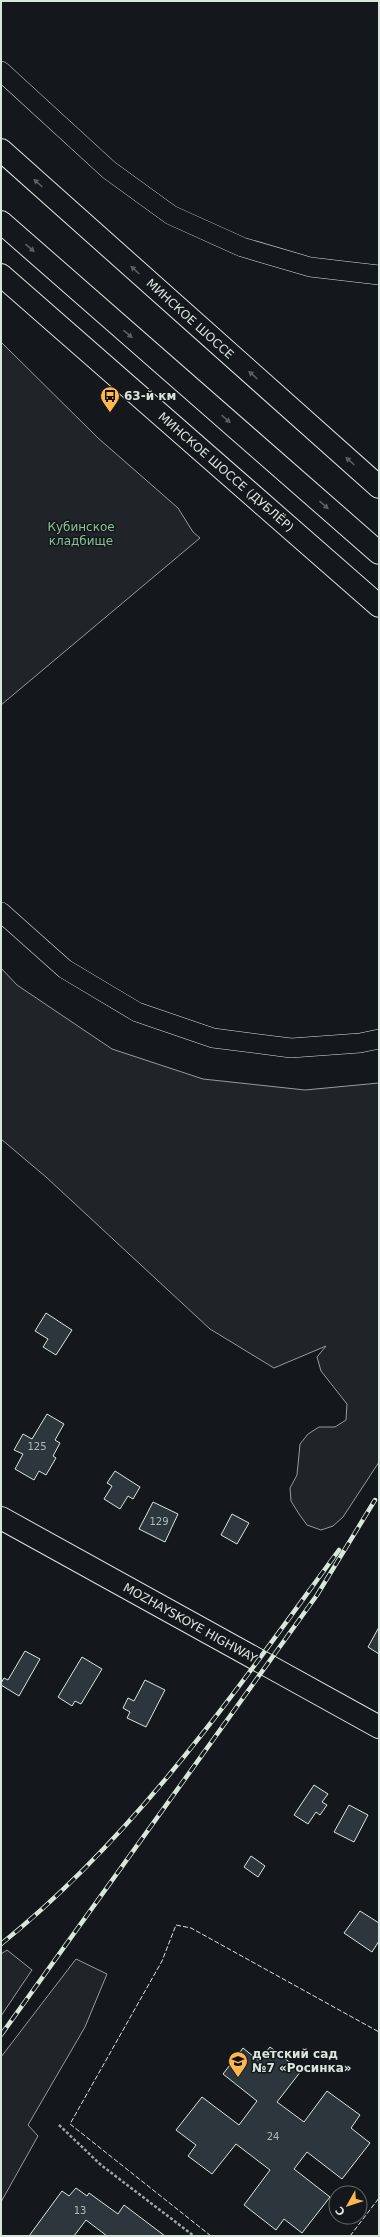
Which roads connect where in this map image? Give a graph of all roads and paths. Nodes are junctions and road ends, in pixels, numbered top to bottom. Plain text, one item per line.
1 (1, 71) edge
2 (1, 150) edge
3 (1, 222) edge
4 (1, 274) edge
5 (379, 275) edge
6 (379, 487) edge
7 (379, 553) edge
8 (379, 606) edge
9 (1, 912) edge
10 (379, 1038) edge
11 (1, 1518) edge
12 (379, 1727) edge
13 (59, 2125) dead end
14 (194, 2236) edge

1 - 5 street
6 -> 2 main road, МИНСКОЕ ШОССЕ
3 -> 7 main road
4 - 8 main road, МИНСКОЕ ШОССЕ (ДУБЛЁР)
9 - 10 street
11 - 12 main road, MOZHAYSKOYE HIGHWAY
13 - 14 path

